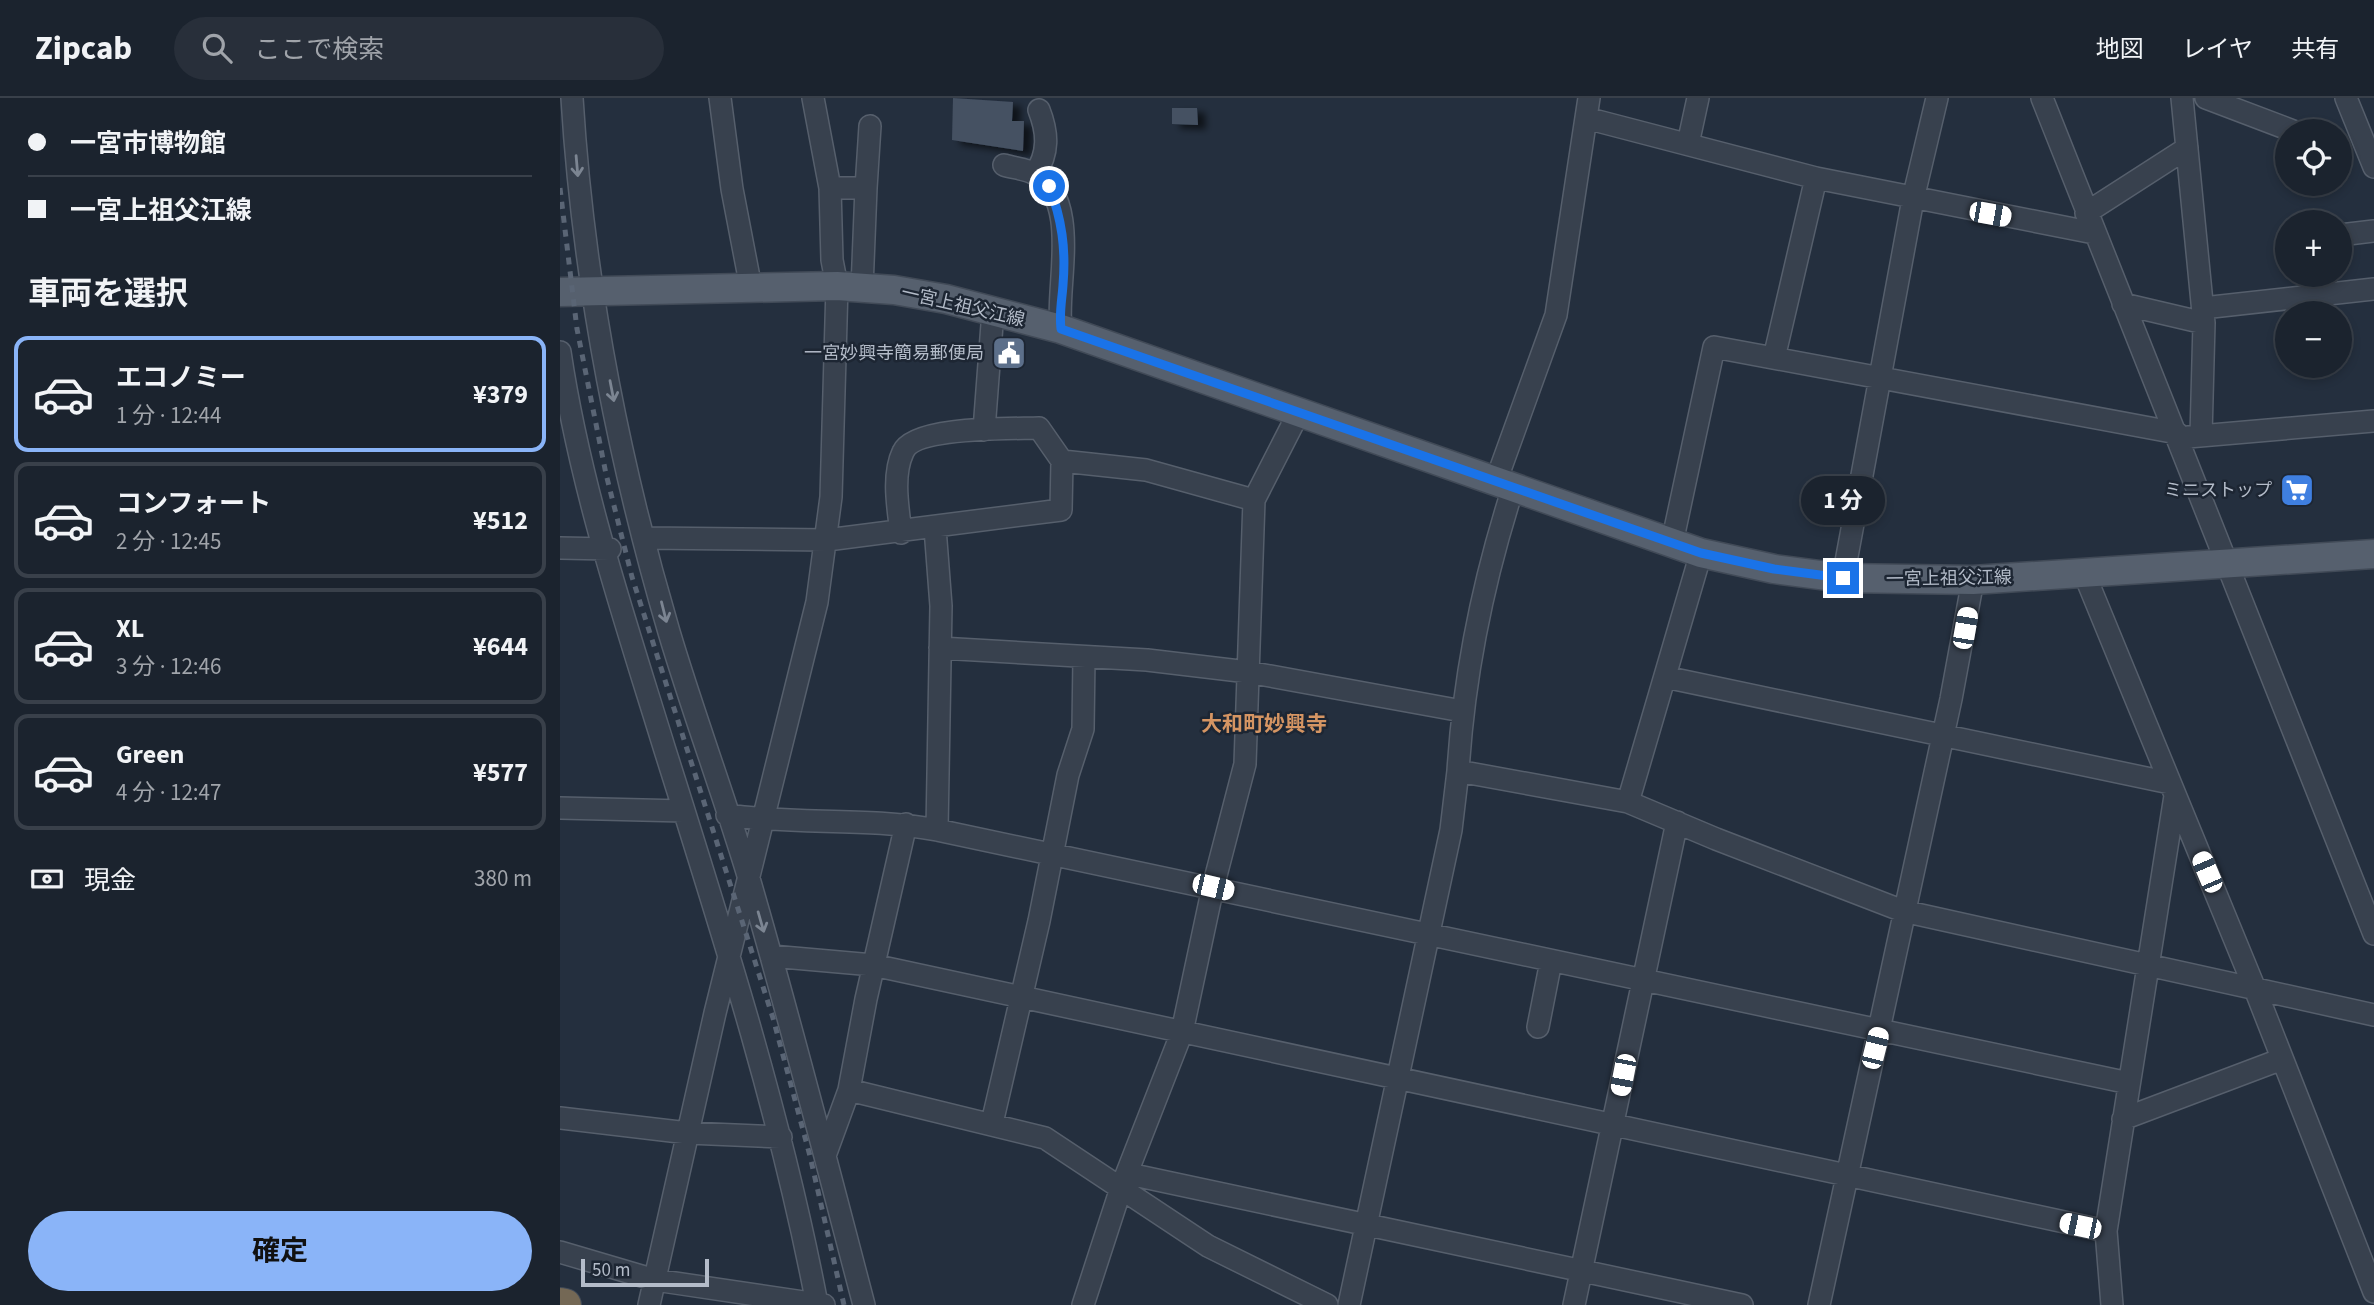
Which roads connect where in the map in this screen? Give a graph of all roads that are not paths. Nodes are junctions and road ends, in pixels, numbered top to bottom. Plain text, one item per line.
1 (572, 98) edge
2 (720, 98) edge
3 (813, 98) edge
4 (1699, 98) edge
5 (1937, 98) edge
6 (2042, 98) edge
7 (2182, 98) edge
8 (2206, 98) edge
9 (2346, 98) edge
10 (1587, 108) edge
11 (1039, 110) dead end
12 (2275, 124) edge
13 (870, 126) dead end
14 (2358, 136) edge
15 (1688, 144) junction
16 (2187, 148) junction
17 (1004, 165) dead end
18 (2374, 167) edge
19 (1035, 174) junction
20 (1816, 178) junction
21 (830, 188) junction
22 (866, 188) junction
23 (1913, 199) junction
24 (2090, 223) junction
25 (2374, 231) edge
26 (2352, 234) edge
27 (850, 287) junction
28 (751, 288) junction
29 (2374, 289) edge
30 (560, 292) edge
31 (592, 292) junction
32 (2123, 304) junction
33 (993, 311) junction
34 (2203, 315) junction
35 (1061, 329) junction
36 (560, 352) edge
37 (1774, 358) junction
38 (1882, 377) junction
39 (1299, 412) junction
40 (2374, 421) edge
41 (984, 430) junction
42 (2178, 436) junction
43 (2201, 436) junction
44 (1062, 461) junction
45 (1504, 484) junction
46 (1254, 500) junction
47 (935, 528) junction
48 (901, 533) junction
49 (645, 538) junction
50 (827, 540) junction
51 (1672, 543) junction
52 (560, 548) edge
53 (606, 548) junction
54 (1701, 553) junction
55 (2373, 557) edge
56 (2227, 564) junction
57 (2084, 573) junction
58 (1843, 578) junction
59 (1973, 580) junction
60 (940, 648) junction
61 (1084, 657) junction
62 (1248, 672) junction
63 (1665, 677) junction
64 (1462, 711) junction
65 (1942, 737) junction
66 (1458, 771) junction
67 (2172, 789) junction
68 (1628, 802) junction
69 (560, 808) edge
70 (684, 811) junction
71 (727, 814) junction
72 (764, 820) junction
73 (1677, 822) junction
74 (906, 824) junction
75 (937, 830) junction
76 (1053, 853) junction
77 (749, 879) junction
78 (1213, 887) junction
79 (1903, 911) junction
80 (1429, 933) junction
81 (2374, 934) edge
82 (771, 956) junction
83 (729, 960) junction
84 (1551, 961) junction
85 (873, 965) junction
86 (2147, 967) junction
87 (1642, 978) junction
88 (2255, 989) junction
89 (1021, 999) junction
90 (2374, 1015) edge
91 (1538, 1027) dead end
92 (1880, 1029) junction
93 (1182, 1032) junction
94 (2282, 1059) junction
95 (1398, 1078) junction
96 (2130, 1083) junction
97 (849, 1090) junction
98 (560, 1118) edge
99 (2123, 1119) junction
100 (992, 1123) junction
101 (1613, 1124) junction
102 (688, 1133) junction
103 (781, 1137) junction
104 (826, 1153) junction
105 (1848, 1175) junction
106 (1125, 1181) junction
107 (1368, 1224) junction
108 (2106, 1231) junction
109 (560, 1252) edge
110 (1581, 1269) junction
111 (655, 1279) junction
112 (2374, 1292) edge
113 (649, 1305) edge
114 (820, 1305) edge
115 (864, 1305) edge
116 (1083, 1305) edge
117 (1326, 1305) edge
118 (1349, 1305) edge
119 (1574, 1305) edge
120 (1742, 1305) edge
121 (1819, 1305) edge
122 (2112, 1305) edge

1 -> 31 street
2 - 28 street
3 - 21 street
4 - 15 street
5 - 23 street
6 - 24 street
7 - 16 street
8 - 12 street
9 - 14 street
10 - 15 street
10 - 45 street
11 - 19 street
13 - 22 street
14 - 18 street
15 - 20 street
16 - 24 street
16 - 34 street
17 - 19 street
19 - 35 street
20 - 23 street
20 - 37 street
21 - 22 street
21 - 27 street
22 - 27 street
23 - 24 street
23 - 38 street
24 - 32 street
25 - 26 street
27 - 28 main road, 一宮上祖父江線
27 - 33 main road, 一宮上祖父江線
27 - 50 street
28 - 31 main road, 一宮上祖父江線
29 - 34 street
30 - 31 main road, 一宮上祖父江線
31 -> 49 street
32 - 34 street
32 - 42 street
33 - 35 main road, 一宮上祖父江線
33 - 41 street
34 - 43 street
35 - 39 main road, 一宮上祖父江線
36 - 53 street
37 - 38 street
37 - 51 street
38 - 42 street
38 - 58 street
39 - 45 main road, 一宮上祖父江線
39 - 46 street
40 - 43 street
41 - 44 street
41 - 48 street
42 - 43 street
42 - 56 street
44 - 46 street
44 - 47 street
45 - 51 main road, 一宮上祖父江線
45 - 64 street
46 - 62 street
47 - 48 street
47 - 60 street
48 - 50 street
49 - 50 street
49 -> 71 street
50 - 72 street
51 - 54 main road, 一宮上祖父江線
52 - 53 street
53 - 70 street
54 - 58 main road, 一宮上祖父江線
54 - 63 street
55 - 56 main road, 一宮上祖父江線
56 - 57 main road, 一宮上祖父江線
56 - 81 street
57 - 59 main road, 一宮上祖父江線
57 - 67 street
58 - 59 main road, 一宮上祖父江線
59 - 65 street
60 - 61 street
60 - 75 street
61 - 62 street
61 - 76 street
62 - 64 street
62 - 78 street
63 - 65 street
63 - 68 street
64 - 66 street
65 - 67 street
65 - 79 street
66 - 68 street
66 - 80 street
67 - 86 street
67 - 88 street
68 - 73 street
69 - 70 street
70 - 83 street
71 - 72 street
71 - 77 street
72 - 74 street
72 - 77 street
73 - 79 street
73 - 87 street
74 - 75 street
74 - 85 street
75 - 76 street
76 - 78 street
76 - 89 street
77 -> 82 street
77 - 83 street
78 - 80 street
78 - 93 street
79 - 86 street
79 - 92 street
80 - 84 street
80 - 95 street
82 - 85 street
82 - 104 street
83 - 102 street
83 - 103 street
84 - 87 street
84 - 91 street
85 - 89 street
85 - 97 street
86 - 88 street
86 - 96 street
87 - 92 street
87 - 101 street
88 - 90 street
88 - 94 street
89 - 93 street
89 - 100 street
92 - 96 street
92 - 105 street
93 - 95 street
93 - 106 street
94 - 99 street
94 - 112 street
95 - 101 street
95 - 107 street
96 - 99 street
97 - 100 street
97 - 104 street
98 - 102 street
99 - 108 street
100 - 106 street
101 - 105 street
101 - 110 street
102 - 103 street
102 - 111 street
103 - 114 street
104 - 115 street
105 - 108 street
105 - 121 street
106 - 107 street
106 - 116 street
106 - 117 street
107 - 110 street
107 - 118 street
108 - 122 street
109 - 111 street
110 - 119 street
110 - 120 street
111 - 113 street
111 - 114 street

